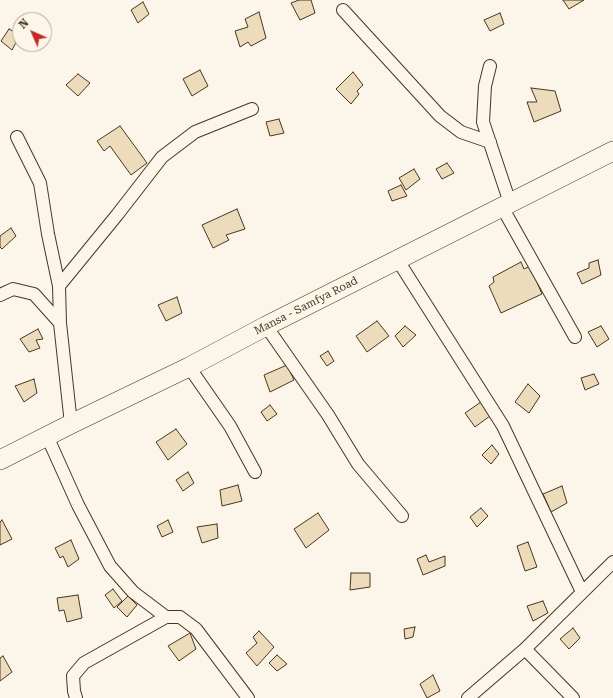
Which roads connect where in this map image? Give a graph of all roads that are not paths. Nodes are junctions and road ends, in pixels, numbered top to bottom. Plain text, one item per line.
1 (342, 10) dead end
2 (490, 66) dead end
3 (252, 109) dead end
4 (17, 137) dead end
5 (490, 142) junction
6 (613, 152) edge
7 (506, 205) junction
8 (397, 259) junction
9 (59, 286) junction
10 (0, 295) edge
11 (60, 323) junction
12 (266, 326) junction
13 (575, 337) dead end
14 (189, 367) junction
15 (71, 424) junction
16 (47, 436) junction
17 (0, 460) edge
18 (255, 472) dead end
19 (402, 516) dead end
20 (611, 566) edge
21 (582, 592) junction
22 (166, 617) junction
23 (525, 649) junction
24 (76, 698) edge
25 (248, 698) edge
26 (468, 698) edge
27 (573, 698) edge

1 - 5 street
2 - 5 street
3 - 9 street
4 - 9 street
5 - 7 street
6 - 7 main road, Mansa - Samfya Road
7 - 8 main road, Mansa - Samfya Road
7 - 13 street
8 - 12 main road, Mansa - Samfya Road
8 - 21 street
9 - 11 street
10 - 11 street
11 - 15 street
12 - 14 main road, Mansa - Samfya Road
12 - 19 street
14 - 15 main road, Mansa - Samfya Road
14 - 18 street
15 - 16 main road, Mansa - Samfya Road
16 - 17 main road, Mansa - Samfya Road
16 - 22 street
20 - 21 street
21 - 23 street
22 - 24 street
22 - 25 street
23 - 26 street
23 - 27 street

